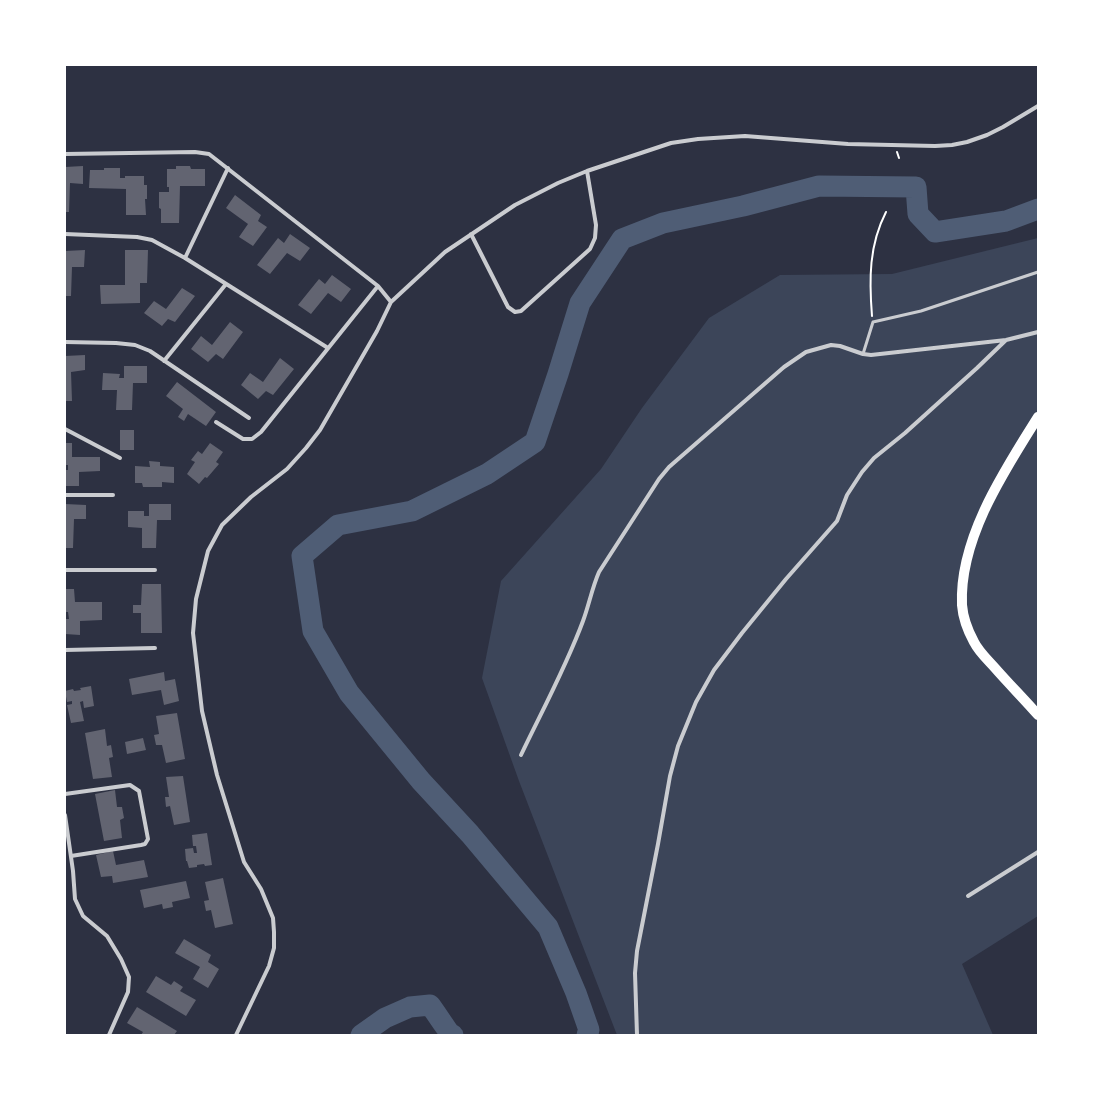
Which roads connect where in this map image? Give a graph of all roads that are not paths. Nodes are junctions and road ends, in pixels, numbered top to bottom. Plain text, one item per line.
1 (1038, 106) edge
2 (65, 154) edge
3 (228, 168) junction
4 (587, 171) junction
5 (65, 234) edge
6 (471, 234) junction
7 (185, 258) junction
8 (1038, 272) edge
9 (226, 284) junction
10 (378, 286) junction
11 (390, 302) junction
12 (1038, 332) edge
13 (1006, 340) junction
14 (65, 342) edge
15 (328, 348) junction
16 (863, 354) junction
17 (164, 361) junction
18 (1038, 417) edge
19 (250, 418) dead end
20 (216, 422) dead end
21 (65, 429) edge
22 (1038, 430) edge
23 (120, 458) dead end
24 (65, 495) edge
25 (113, 495) dead end
26 (65, 570) edge
27 (155, 570) dead end
28 (155, 648) dead end
29 (65, 650) edge
30 (1038, 707) edge
31 (1038, 715) edge
32 (521, 755) dead end
33 (65, 794) edge
34 (65, 815) edge
35 (1038, 852) edge
36 (71, 856) junction
37 (968, 896) dead end
38 (109, 1035) edge
39 (236, 1035) edge
40 (637, 1035) edge

1 - 4 street
2 - 3 street
3 - 7 street
3 - 10 street
4 - 6 street
4 - 6 street
5 - 7 street
6 - 11 street
7 - 9 street
8 - 16 lane
9 - 15 street
9 - 17 street
10 - 11 street
10 - 15 street
11 - 39 street
12 - 13 street
13 - 16 street
13 - 40 street
14 - 17 street
15 - 20 street
16 - 32 street
17 - 19 street
18 - 31 main road
21 - 23 street
22 - 30 main road
24 - 25 street
26 - 27 street
28 - 29 street
33 - 36 street
34 - 36 street
35 - 37 street
36 - 38 street

